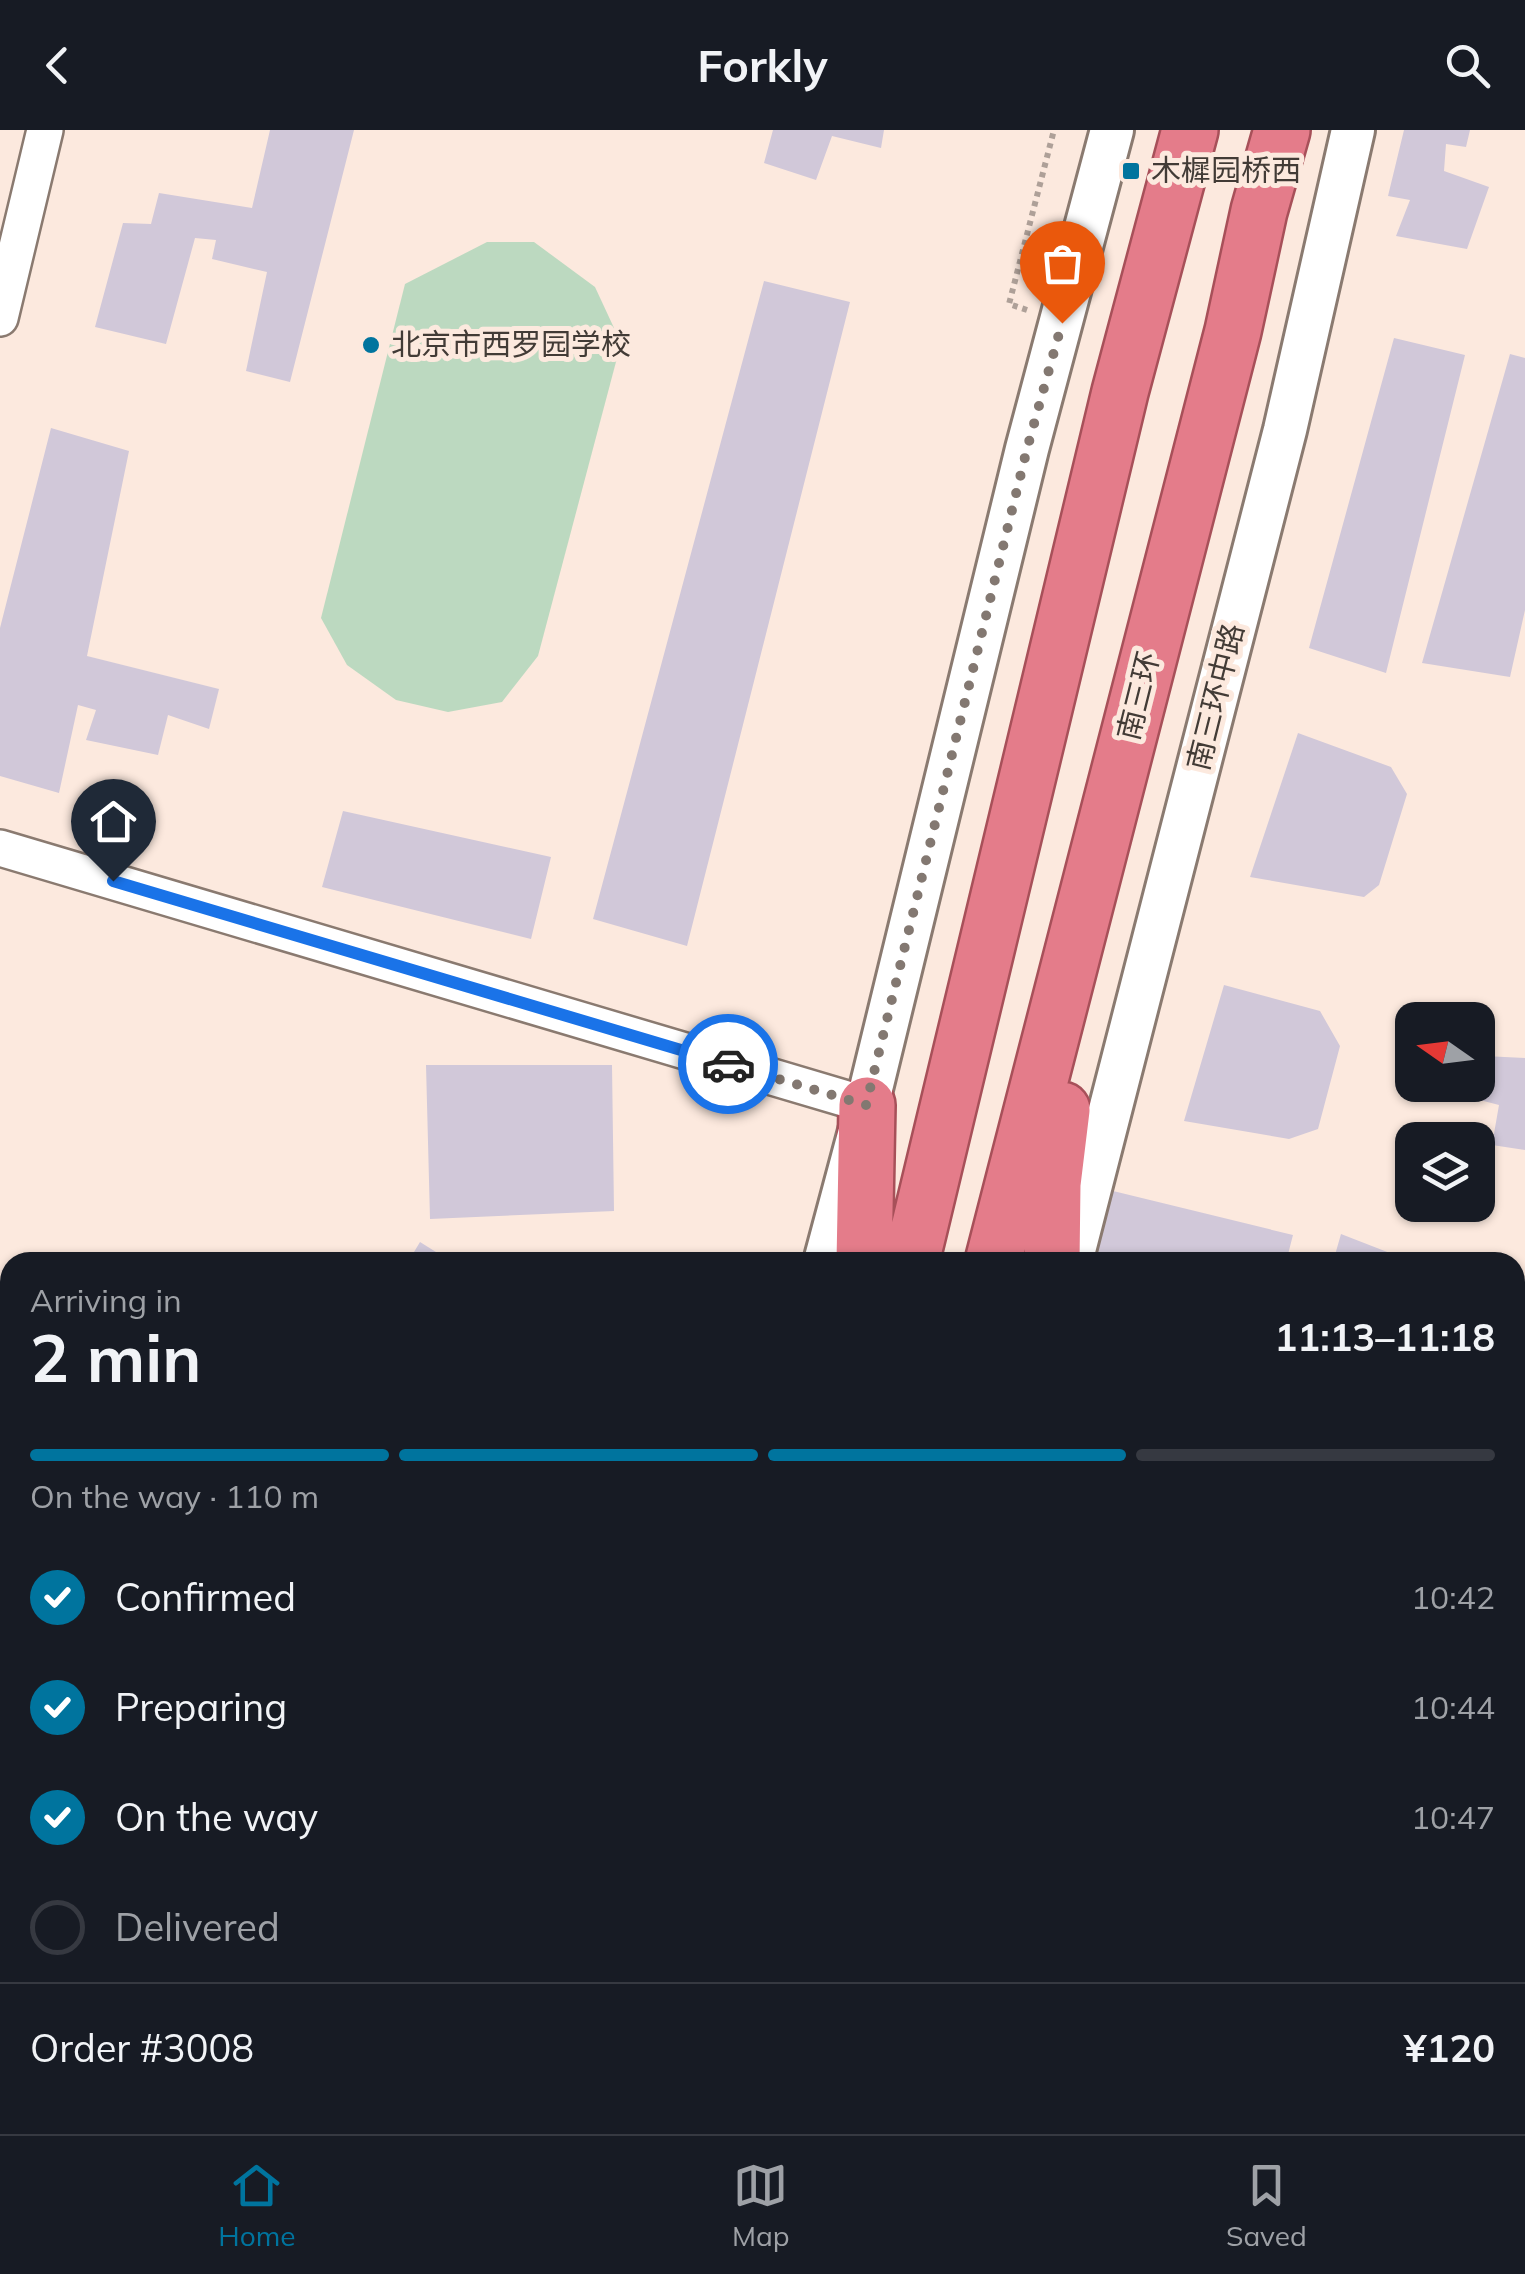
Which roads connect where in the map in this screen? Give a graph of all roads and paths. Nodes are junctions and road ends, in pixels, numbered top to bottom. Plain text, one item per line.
1 (46, 130) edge
2 (1054, 130) edge
3 (1112, 130) edge
4 (1190, 130) edge
5 (1282, 130) edge
6 (1353, 130) edge
7 (1009, 304) dead end
8 (0, 318) edge
9 (0, 848) edge
10 (1065, 982) junction
11 (866, 1105) junction
12 (828, 1252) edge
13 (864, 1252) edge
14 (912, 1252) edge
15 (997, 1252) edge
16 (1052, 1252) edge
17 (1074, 1252) edge

1 - 8 street
2 - 7 path
3 - 11 street
4 - 14 highway
5 - 10 highway, 南三环
6 - 17 street, 南三环中路
9 - 11 street
10 - 15 highway, 南三环
10 - 16 highway
11 - 12 street
11 - 13 highway

